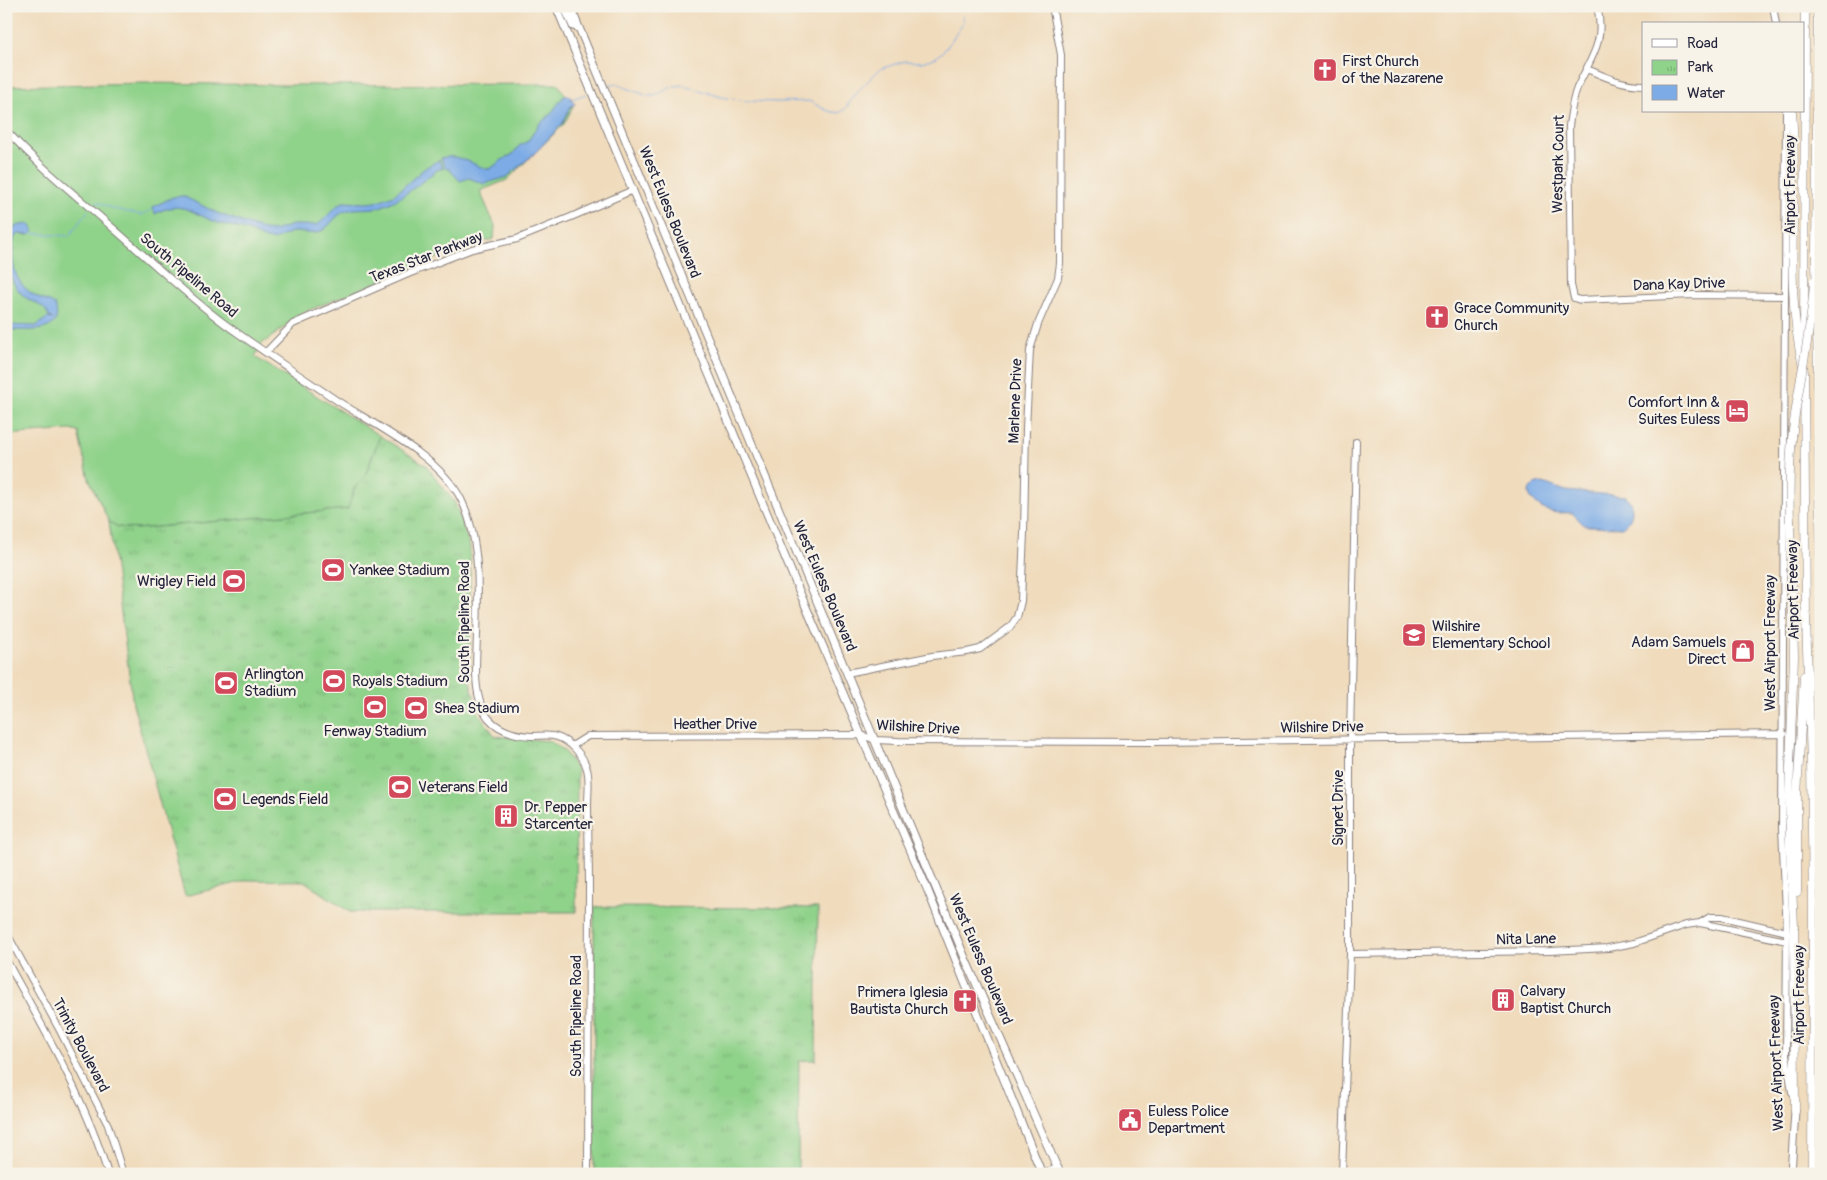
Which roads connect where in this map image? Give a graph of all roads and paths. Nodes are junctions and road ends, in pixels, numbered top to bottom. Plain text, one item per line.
1 (556, 6) edge
2 (564, 6) edge
3 (570, 6) edge
4 (1052, 6) edge
5 (1597, 6) edge
6 (1773, 6) edge
7 (1805, 6) edge
8 (1818, 6) edge
9 (1776, 22) edge
10 (579, 28) junction
11 (1587, 69) junction
12 (1642, 85) edge
13 (1786, 112) edge
14 (1792, 112) edge
15 (6, 130) edge
16 (645, 185) junction
17 (632, 190) junction
18 (1816, 281) junction
19 (1785, 296) junction
20 (1574, 298) joint
21 (266, 352) junction
22 (1804, 369) junction
23 (1356, 442) dead end
24 (1821, 567) edge
25 (1806, 620) junction
26 (847, 673) junction
27 (1784, 734) junction
28 (861, 735) junction
29 (1350, 739) junction
30 (876, 740) junction
31 (572, 746) junction
32 (1700, 923) junction
33 (6, 932) edge
34 (1787, 932) junction
35 (1787, 942) junction
36 (1350, 954) junction
37 (6, 960) edge
38 (1795, 1009) junction
39 (67, 1045) junction
40 (55, 1051) junction
41 (1012, 1099) junction
42 (1029, 1105) junction
43 (1795, 1111) junction
44 (1059, 1171) edge
45 (108, 1174) edge
46 (123, 1174) edge
47 (588, 1174) edge
48 (1044, 1174) edge
49 (1342, 1174) edge
50 (1791, 1174) edge
51 (1812, 1174) edge

1 - 17 main road, West Euless Boulevard
2 - 10 main road
3 - 10 main road, West Euless Boulevard
4 - 26 street, Marlene Drive
5 - 11 street, Westpark Court
6 - 9 street
7 - 22 highway, Airport Freeway
8 - 18 highway
10 - 16 main road, West Euless Boulevard
11 - 12 street
11 - 20 street, Westpark Court
13 - 19 street, West Airport Freeway
14 - 22 highway
15 - 21 street, South Pipeline Road
16 - 17 main road
16 - 26 main road, West Euless Boulevard
17 - 21 street, Texas Star Parkway
17 - 28 main road, West Euless Boulevard
18 - 24 highway
18 - 38 highway, bridge
19 - 20 street, Dana Kay Drive
19 - 27 street, West Airport Freeway
21 - 31 street, South Pipeline Road
22 - 25 highway, Airport Freeway
23 - 29 street, Signet Drive
25 - 38 highway
25 - 51 highway, Airport Freeway
26 - 30 main road, West Euless Boulevard
27 - 29 street, Wilshire Drive
27 - 34 street, West Airport Freeway
28 - 30 street, Wilshire Drive
28 - 31 street, Heather Drive
28 - 41 main road, West Euless Boulevard
29 - 30 street, Wilshire Drive
29 - 36 street, Signet Drive
30 - 42 main road, West Euless Boulevard
31 - 47 street, South Pipeline Road
32 - 34 street, Nita Lane
32 - 35 street, Nita Lane
32 - 36 street, Nita Lane
33 - 39 street, Trinity Boulevard
34 - 35 street, West Airport Freeway
35 - 43 street, West Airport Freeway
36 - 49 street, Signet Drive
37 - 40 street, Trinity Boulevard
38 - 43 highway
39 - 40 street
39 - 46 street, Trinity Boulevard
40 - 45 street, Trinity Boulevard
41 - 42 main road
41 - 48 main road, West Euless Boulevard
42 - 44 main road, West Euless Boulevard
43 - 50 main road, West Airport Freeway
44 - 48 main road

